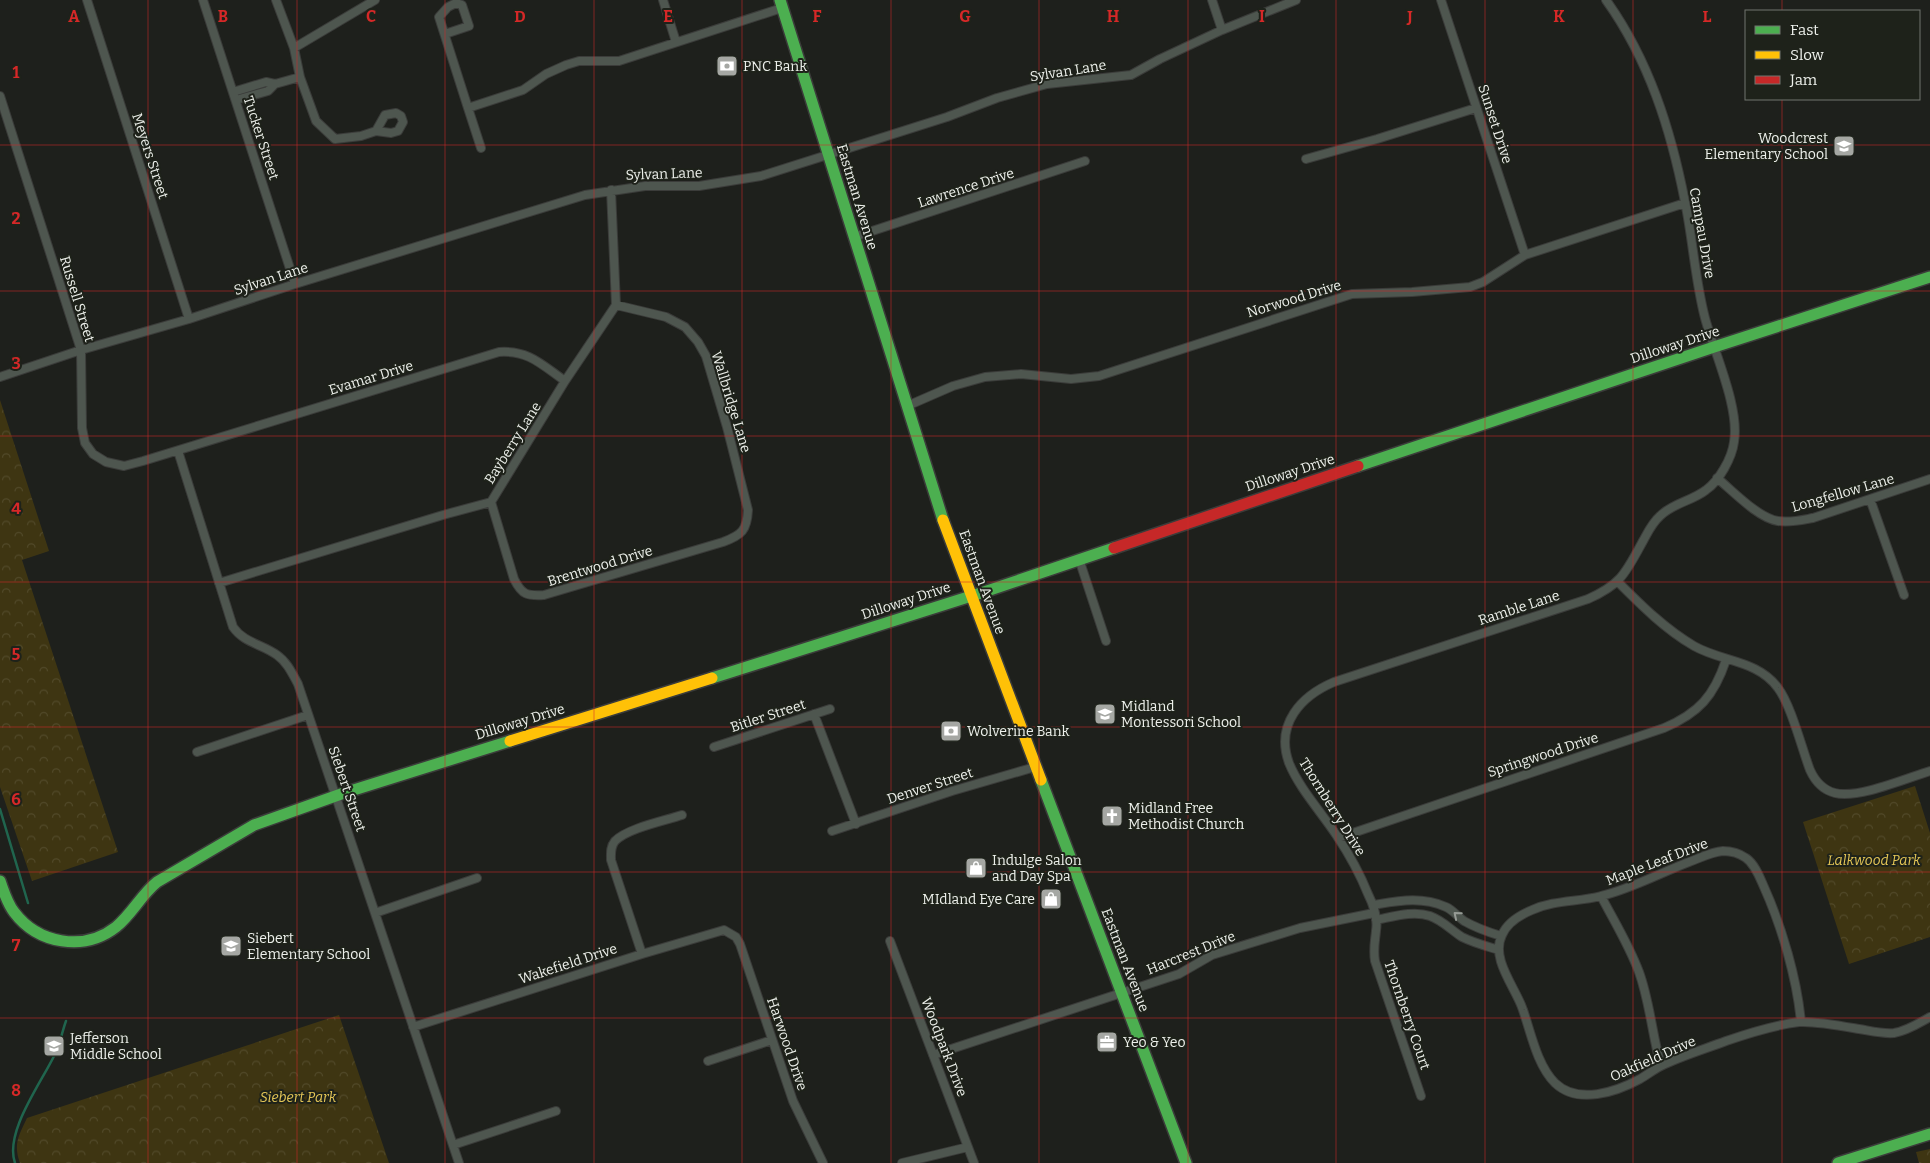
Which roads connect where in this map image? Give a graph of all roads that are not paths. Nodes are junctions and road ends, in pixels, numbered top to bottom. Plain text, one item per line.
1 (87, 0) edge
2 (204, 0) edge
3 (276, 0) edge
4 (375, 0) edge
5 (663, 0) edge
6 (1212, 0) edge
7 (1296, 0) edge
8 (1441, 0) edge
9 (1606, 0) edge
10 (781, 4) edge
11 (1222, 30) junction
12 (445, 34) junction
13 (676, 42) junction
14 (294, 48) junction
15 (300, 77) junction
16 (276, 84) junction
17 (233, 92) junction
18 (0, 96) edge
19 (236, 100) junction
20 (468, 108) junction
21 (1476, 108) junction
22 (376, 131) dead end
23 (481, 148) dead end
24 (828, 155) junction
25 (1306, 159) dead end
26 (1085, 161) dead end
27 (611, 190) junction
28 (1685, 203) junction
29 (854, 237) junction
30 (1525, 255) junction
31 (1930, 278) edge
32 (295, 284) junction
33 (616, 305) junction
34 (189, 319) junction
35 (1714, 347) junction
36 (81, 350) junction
37 (0, 377) edge
38 (565, 381) junction
39 (907, 406) junction
40 (178, 451) junction
41 (1717, 478) junction
42 (1930, 479) edge
43 (1870, 499) junction
44 (491, 502) junction
45 (744, 530) joint
46 (1079, 559) junction
47 (1618, 582) junction
48 (218, 583) junction
49 (970, 596) junction
50 (1904, 596) dead end
51 (1106, 641) dead end
52 (1726, 660) junction
53 (830, 709) dead end
54 (1294, 712) joint
55 (308, 714) junction
56 (814, 714) junction
57 (714, 747) dead end
58 (197, 752) dead end
59 (1035, 767) junction
60 (1930, 771) edge
61 (336, 796) junction
62 (682, 815) dead end
63 (856, 824) junction
64 (832, 831) dead end
65 (1338, 838) junction
66 (477, 878) dead end
67 (0, 881) edge
68 (1601, 896) junction
69 (375, 912) junction
70 (1374, 913) junction
71 (731, 933) joint
72 (1501, 936) junction
73 (890, 941) dead end
74 (1499, 950) junction
75 (642, 954) junction
76 (1121, 993) junction
77 (1930, 1016) edge
78 (1801, 1022) junction
79 (413, 1027) junction
80 (772, 1040) junction
81 (933, 1055) junction
82 (708, 1061) dead end
83 (1661, 1066) junction
84 (1421, 1096) dead end
85 (556, 1111) dead end
86 (1930, 1134) edge
87 (453, 1145) junction
88 (968, 1146) junction
89 (459, 1163) edge
90 (823, 1163) edge
91 (902, 1163) edge
92 (974, 1163) edge
93 (1186, 1163) edge
94 (1838, 1163) edge

1 - 34 street, Meyers Street
2 - 17 street, Tucker Street
3 - 14 street
4 - 14 street
5 - 13 street
6 - 11 street
7 - 11 street, Sylvan Lane
8 - 21 street, Sunset Drive
9 - 28 street, Campau Drive
10 - 13 street
10 - 24 street, Eastman Avenue
11 - 24 street, Sylvan Lane
12 - 12 street
12 - 20 street
13 - 20 street
14 - 15 street
15 - 16 street
15 - 22 street
16 - 17 street
16 - 19 street
17 - 19 street, Tucker Street
18 - 36 street, Russell Street
19 - 32 street, Tucker Street
20 - 23 street
21 - 25 street
21 - 30 street, Sunset Drive
24 - 27 street, Sylvan Lane
24 - 29 street, Eastman Avenue
26 - 29 street, Lawrence Drive
27 - 32 street, Sylvan Lane
27 - 33 street
28 - 30 street, Norwood Drive
28 - 35 street, Campau Drive
29 - 39 street, Eastman Avenue
30 - 39 street, Norwood Drive
31 - 35 street, Dilloway Drive
32 - 34 street, Sylvan Lane
33 - 38 street, Bayberry Lane
33 - 45 street, Wallbridge Lane
34 - 36 street, Sylvan Lane
35 - 41 street, Campau Drive
35 - 46 street, Dilloway Drive
36 - 37 street, Sylvan Lane
36 - 40 street, Russell Street
38 - 40 street, Evamar Drive
38 - 44 street, Bayberry Lane
39 - 49 street, Eastman Avenue
40 - 48 street, Siebert Street
41 - 43 street, Longfellow Lane
41 - 47 street, Ramble Lane
42 - 43 street, Longfellow Lane
43 - 50 street
44 - 45 street, Brentwood Drive
44 - 48 street, Bayberry Lane
46 - 49 street, Dilloway Drive
46 - 51 street
47 - 52 street
47 - 54 street, Ramble Lane
48 - 55 street, Siebert Street
49 - 59 street, Eastman Avenue
49 - 61 street, Dilloway Drive
52 - 60 street
52 - 65 street, Springwood Drive
53 - 56 street, Bitler Street
54 - 65 street, Thornberry Drive
55 - 58 street
55 - 61 street, Siebert Street
56 - 57 street, Bitler Street
56 - 63 street
59 - 63 street, Denver Street
59 - 76 street, Eastman Avenue
61 - 67 street, Dilloway Drive
61 - 69 street, Siebert Street
62 - 75 street
63 - 64 street, Denver Street
65 - 70 street, Thornberry Drive
66 - 69 street
68 - 72 street, Maple Leaf Drive
68 - 78 street, Maple Leaf Drive
68 - 83 street
69 - 79 street, Siebert Street
72 -> 70 street
70 - 74 street
70 - 76 street, Harcrest Drive
70 - 84 street, Thornberry Court
71 - 75 street, Wakefield Drive
71 - 80 street, Harwood Drive
72 - 74 street, Oakfield Drive
73 - 81 street, Woodpark Drive
74 - 83 street, Oakfield Drive
75 - 79 street, Wakefield Drive
76 - 81 street, Harcrest Drive
76 - 93 street, Eastman Avenue
77 - 78 street, Oakfield Drive
78 - 83 street, Oakfield Drive
79 - 87 street, Siebert Street
80 - 82 street
80 - 90 street, Harwood Drive
81 - 88 street, Woodpark Drive
85 - 87 street
86 - 94 street
87 - 89 street, Siebert Street
88 - 91 street
88 - 92 street, Woodpark Drive

